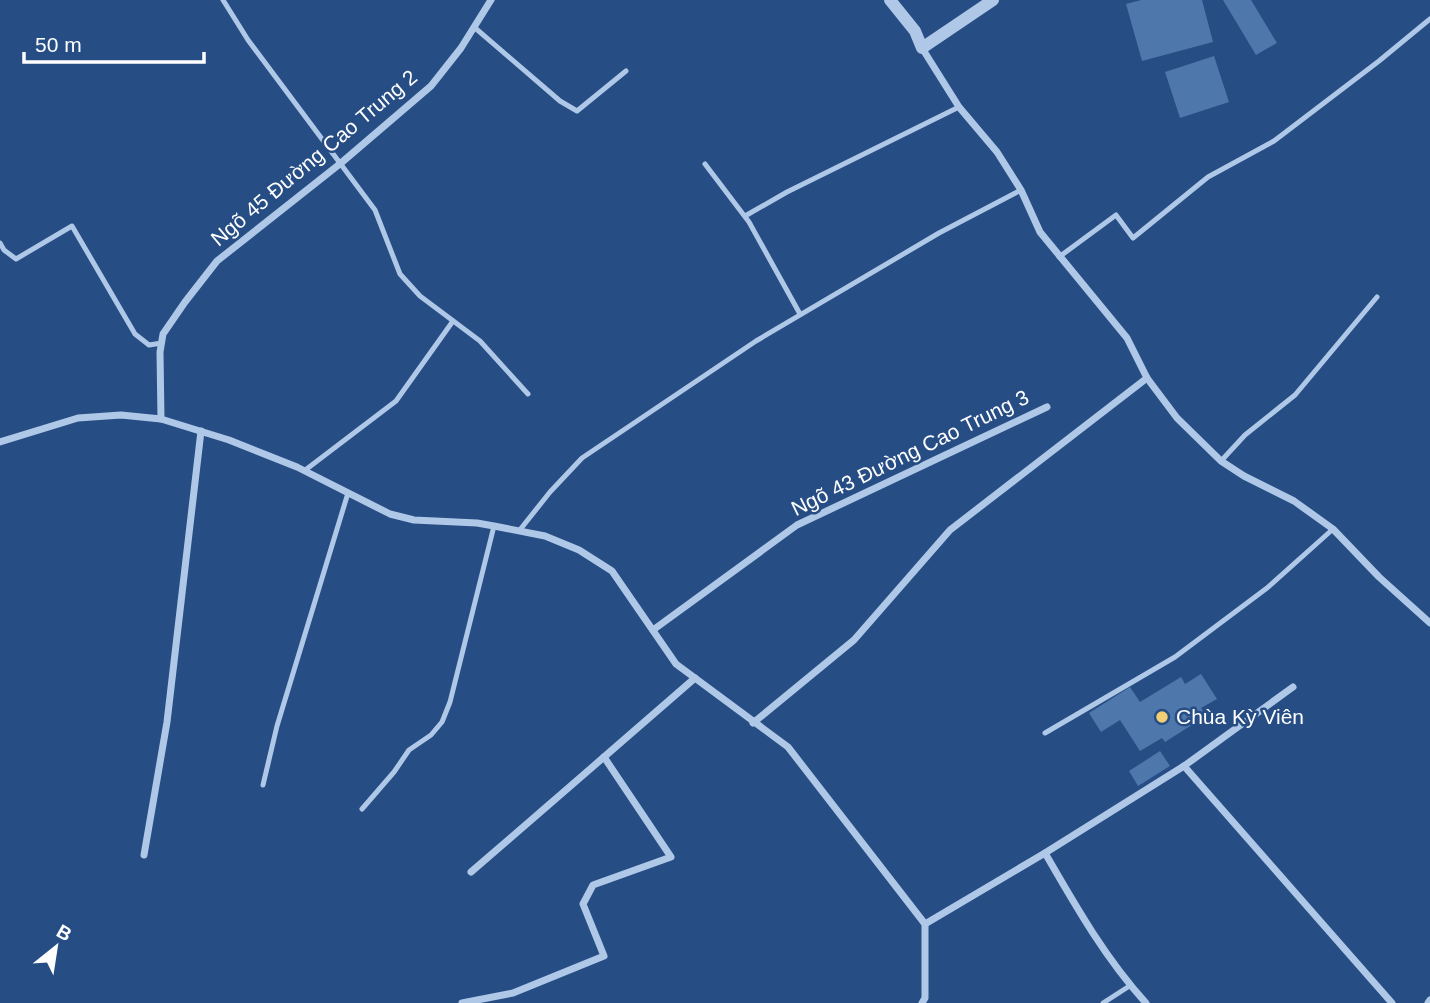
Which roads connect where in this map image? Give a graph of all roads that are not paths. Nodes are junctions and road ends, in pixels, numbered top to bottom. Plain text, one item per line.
1 (224, 0) edge
2 (491, 0) edge
3 (890, 0) edge
4 (993, 0) edge
5 (1430, 19) edge
6 (474, 27) junction
7 (922, 48) junction
8 (626, 71) dead end
9 (960, 107) junction
10 (341, 163) junction
11 (705, 164) dead end
12 (1021, 190) junction
13 (745, 216) junction
14 (0, 243) edge
15 (1059, 257) junction
16 (1377, 298) dead end
17 (800, 314) junction
18 (453, 321) junction
19 (162, 344) junction
20 (1147, 377) junction
21 (528, 394) dead end
22 (1046, 407) dead end
23 (161, 419) junction
24 (201, 431) junction
25 (0, 442) edge
26 (1222, 461) junction
27 (304, 471) junction
28 (348, 493) junction
29 (494, 526) junction
30 (1333, 528) junction
31 (519, 531) junction
32 (1430, 623) edge
33 (653, 629) junction
34 (695, 678) junction
35 (1293, 687) dead end
36 (753, 723) junction
37 (1045, 733) dead end
38 (604, 757) junction
39 (1184, 766) junction
40 (263, 785) dead end
41 (362, 809) dead end
42 (1045, 853) junction
43 (144, 855) dead end
44 (471, 872) dead end
45 (925, 924) junction
46 (1130, 985) junction
47 (925, 1001) edge
48 (462, 1003) edge
49 (1103, 1003) edge
50 (1146, 1003) edge
51 (1392, 1003) edge

1 - 10 lane
2 - 6 street, Ngõ 45 Đường Cao Trung 2
3 - 7 street
4 - 7 street
5 - 15 lane
6 - 8 lane
6 - 10 street, Ngõ 45 Đường Cao Trung 2
7 - 9 street
9 - 12 street
9 - 13 lane
10 - 18 lane
10 - 19 street, Ngõ 45 Đường Cao Trung 2
11 - 13 lane
12 - 15 street
12 - 17 lane
13 - 17 lane
14 - 19 lane
15 - 20 street
16 - 26 lane
17 - 31 lane
18 - 21 lane
18 - 27 lane
19 - 23 street
20 - 26 street
20 - 36 street
22 - 33 street, Ngõ 43 Đường Cao Trung 3
23 - 24 street
23 - 25 street
24 - 27 street
24 - 43 street
26 - 30 street
27 - 28 street
28 - 29 street
28 - 40 lane
29 - 31 street
29 - 41 lane
30 - 32 street
30 - 37 lane
31 - 33 street
33 - 34 street
34 - 36 street
34 - 38 street
35 - 39 street
36 - 45 street
38 - 44 street
38 - 48 street
39 - 42 street
39 - 51 street
42 - 45 street
42 - 46 street
45 - 47 street
46 - 49 lane
46 - 50 street

